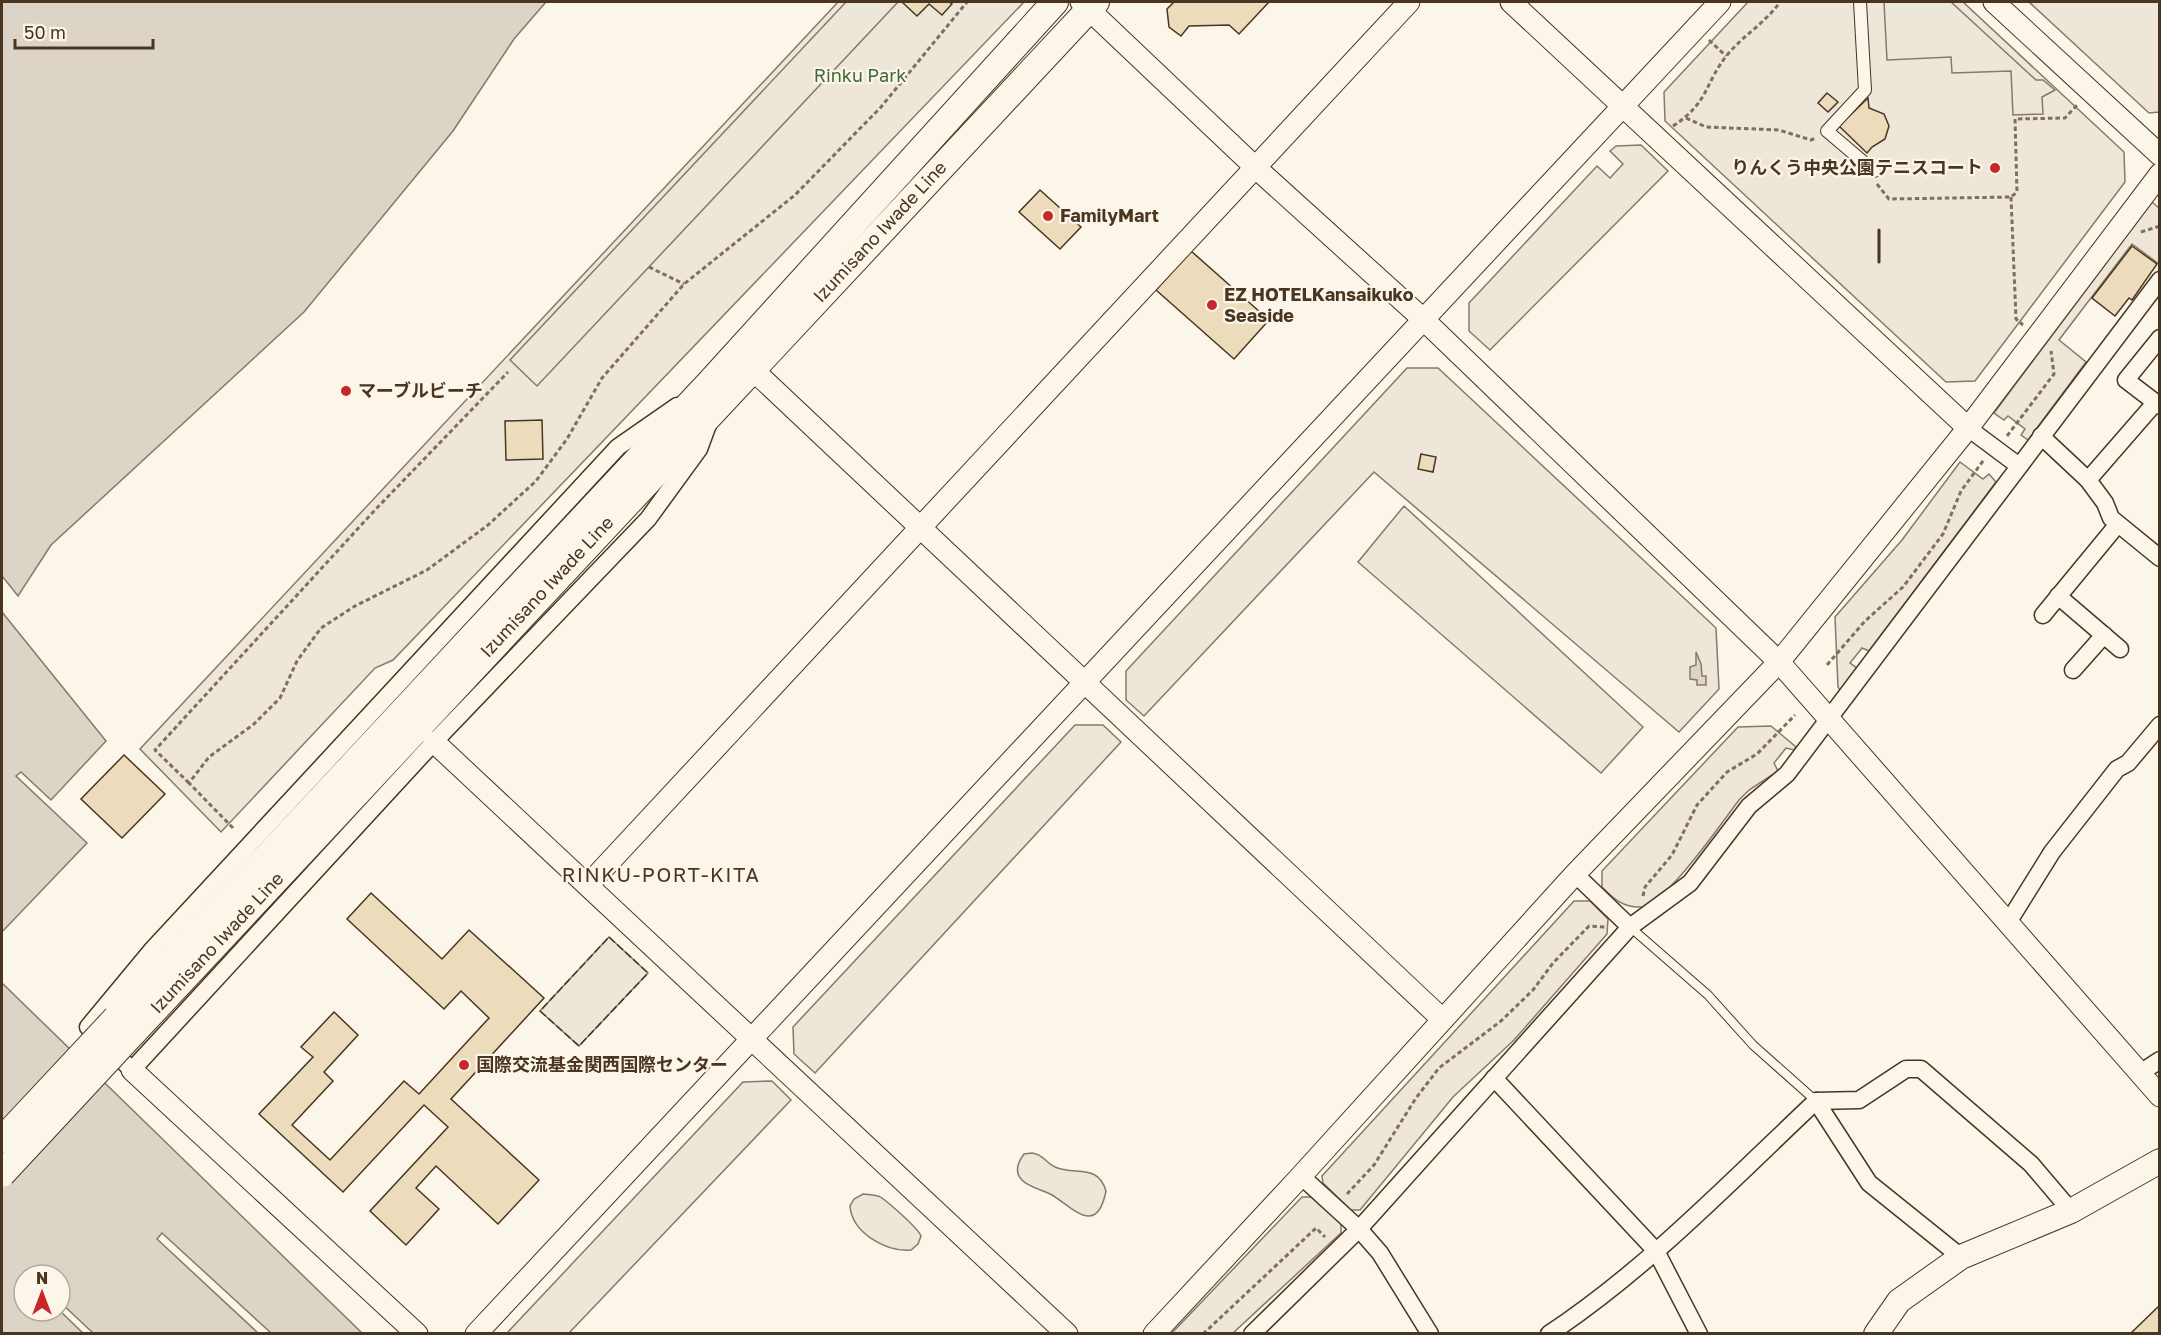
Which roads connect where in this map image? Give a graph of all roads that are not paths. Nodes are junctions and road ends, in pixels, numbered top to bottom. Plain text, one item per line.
1 (1055, 2) edge
2 (1409, 2) edge
3 (1511, 2) edge
4 (1720, 2) edge
5 (1860, 2) edge
6 (1994, 2) edge
7 (1088, 4) edge
8 (1624, 105) junction
9 (2160, 155) edge
10 (1256, 167) junction
11 (1874, 171) road end
12 (2160, 174) edge
13 (2160, 280) edge
14 (1424, 320) junction
15 (2160, 338) edge
16 (752, 369) junction
17 (710, 382) junction
18 (2157, 404) edge
19 (714, 408) junction
20 (1968, 428) junction
21 (2041, 436) junction
22 (2019, 466) junction
23 (2088, 480) junction
24 (2118, 524) junction
25 (922, 529) junction
26 (2160, 558) edge
27 (2058, 596) junction
28 (2043, 615) dead end
29 (2104, 635) junction
30 (2120, 649) dead end
31 (1779, 662) junction
32 (2073, 670) dead end
33 (1083, 681) junction
34 (1829, 717) junction
35 (2160, 725) edge
36 (434, 742) junction
37 (1575, 874) junction
38 (588, 885) junction
39 (2009, 921) junction
40 (1630, 927) junction
41 (1442, 1019) junction
42 (125, 1025) junction
43 (751, 1038) junction
44 (2160, 1060) edge
45 (132, 1070) junction
46 (2140, 1073) junction
47 (1494, 1077) junction
48 (2160, 1096) edge
49 (1816, 1101) junction
50 (2, 1140) edge
51 (2160, 1161) edge
52 (2, 1174) edge
53 (1301, 1176) junction
54 (2071, 1211) junction
55 (1359, 1228) junction
56 (1656, 1251) junction
57 (1961, 1257) junction
58 (1263, 1329) edge
59 (417, 1334) edge
60 (476, 1334) edge
61 (1067, 1334) edge
62 (1154, 1334) edge
63 (1430, 1334) edge
64 (1549, 1334) edge
65 (1699, 1334) edge
66 (1875, 1334) edge

1 - 17 main road, Izumisano Iwade Line
2 - 10 street
3 - 8 street
4 - 8 street
5 - 11 street
6 - 9 street
7 - 10 street
7 - 16 main road, Izumisano Iwade Line
8 - 14 street
8 - 20 street
10 - 14 street
10 - 25 street
12 - 20 street
13 - 21 street
14 - 31 street
14 - 33 street
15 - 18 street
16 - 19 main road, Izumisano Iwade Line
16 - 25 street
17 - 42 main road, Izumisano Iwade Line
17 - 45 street
18 - 23 street
19 - 36 street
19 - 42 main road, Izumisano Iwade Line
20 - 22 street
20 - 31 street
21 - 22 street
21 - 23 street
22 - 34 street
23 - 24 street
24 - 26 street
24 - 27 street
25 - 33 street
25 - 38 street
27 - 28 street
27 - 29 street
29 - 30 street
29 - 32 street
31 - 34 street
31 - 37 street
33 - 41 street
33 - 43 street
34 - 39 street
34 - 40 street
35 - 39 street
36 - 38 street
36 - 45 street
37 - 40 street
37 - 41 street
38 - 43 street
39 - 46 street
40 - 47 street
40 - 49 lane
41 - 53 street
42 - 50 main road, Izumisano Iwade Line, bridge
42 - 52 main road, Izumisano Iwade Line, bridge
43 - 60 street
43 - 61 street
44 - 46 street
45 - 59 street
46 - 48 street
47 - 55 street
47 - 56 street
49 - 54 street
49 - 56 street
49 - 57 street
51 - 54 main road
53 - 55 street
53 - 62 street
54 - 57 main road
55 - 58 street
55 - 63 street
56 - 64 street
56 - 65 street
57 - 66 main road

